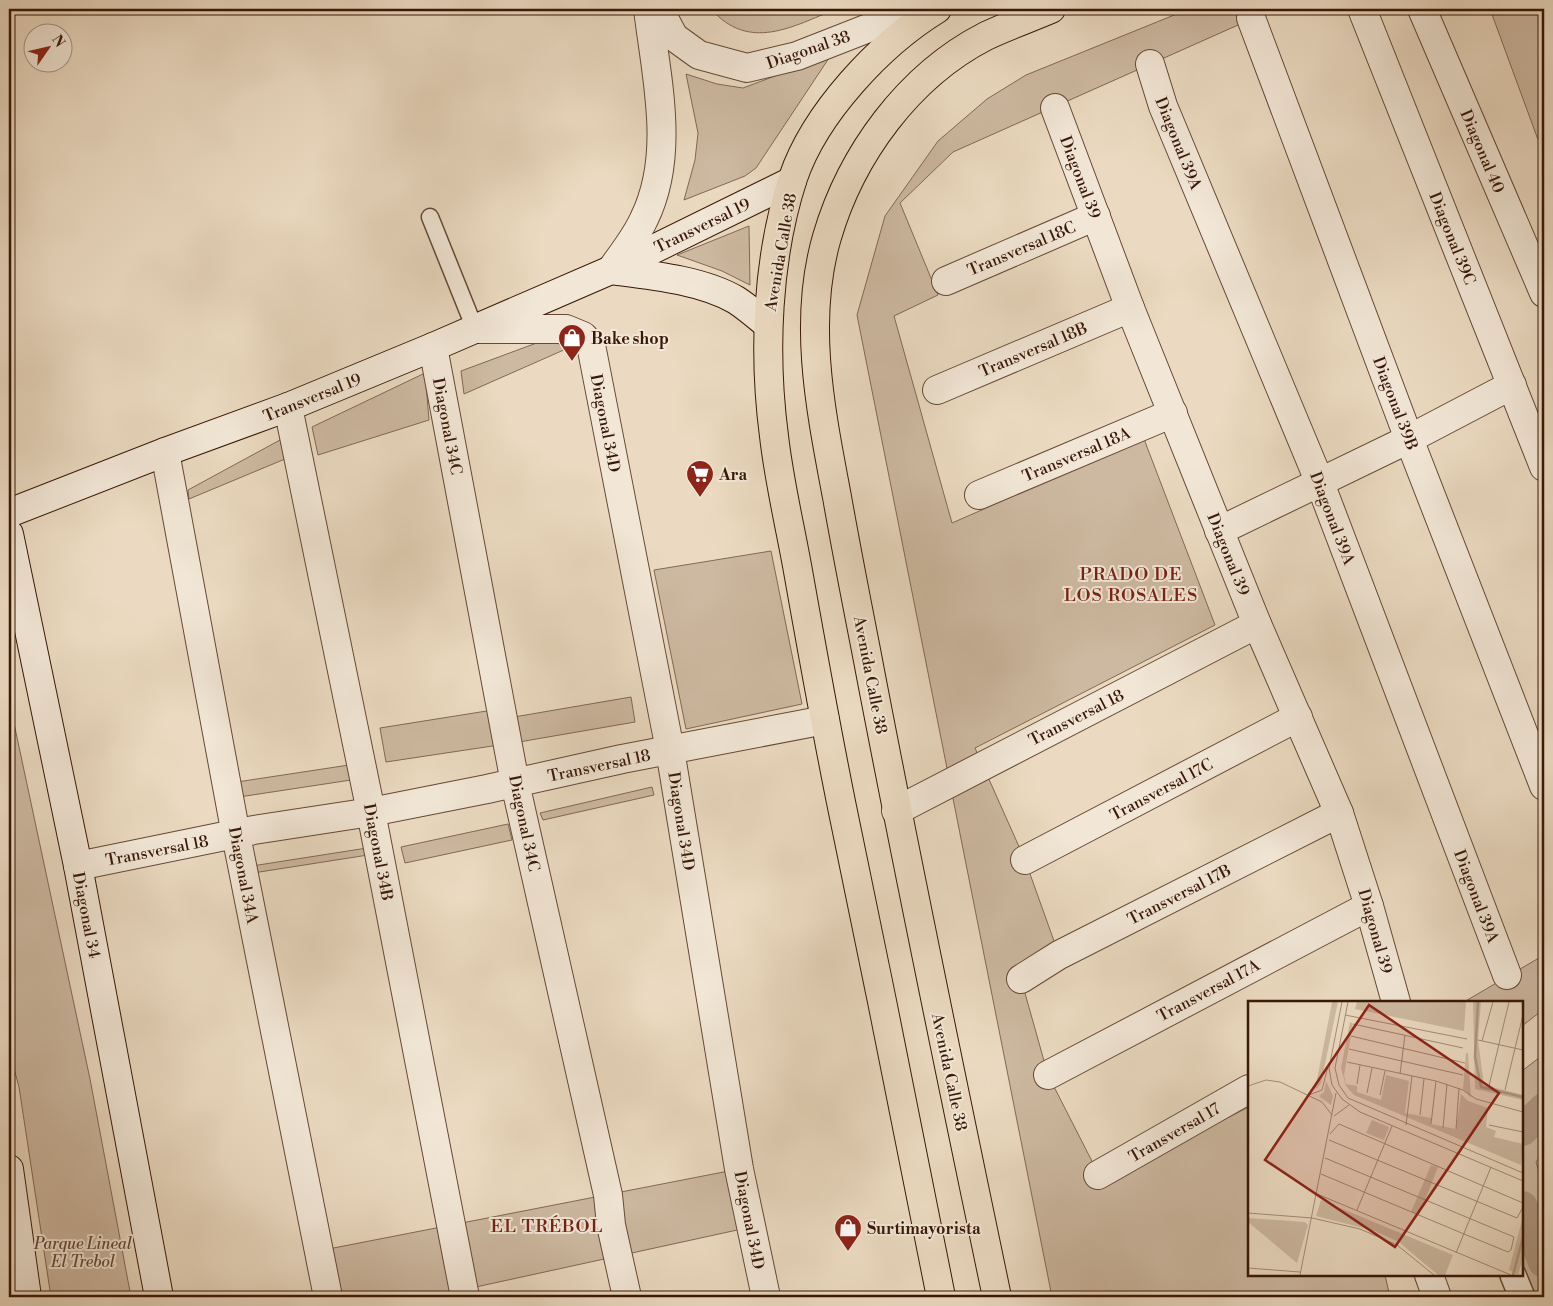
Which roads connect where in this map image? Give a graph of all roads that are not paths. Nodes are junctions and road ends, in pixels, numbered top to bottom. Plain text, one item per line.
1 (648, 9) edge
2 (659, 9) edge
3 (917, 9) edge
4 (938, 9) edge
5 (1051, 9) edge
6 (1362, 9) edge
7 (1422, 9) edge
8 (1251, 18) dead end
9 (1150, 64) dead end
10 (1055, 108) dead end
11 (792, 181) junction
12 (1096, 216) junction
13 (430, 217) dead end
14 (611, 270) junction
15 (946, 280) dead end
16 (1544, 294) edge
17 (1130, 308) junction
18 (768, 324) junction
19 (475, 329) junction
20 (433, 347) junction
21 (1512, 385) junction
22 (937, 390) dead end
23 (288, 407) junction
24 (1173, 413) junction
25 (1409, 439) junction
26 (165, 452) junction
27 (1544, 467) edge
28 (1320, 482) junction
29 (979, 495) dead end
30 (9, 513) edge
31 (1219, 531) junction
32 (9, 534) edge
33 (1257, 624) junction
34 (1298, 717) junction
35 (825, 720) junction
36 (670, 750) junction
37 (516, 783) junction
38 (1544, 786) edge
39 (896, 810) junction
40 (371, 812) junction
41 (1339, 813) junction
42 (236, 835) junction
43 (1025, 860) dead end
44 (78, 866) junction
45 (1369, 906) junction
46 (1507, 975) dead end
47 (1021, 979) dead end
48 (1396, 1001) edge
49 (1048, 1075) dead end
50 (1248, 1090) edge
51 (9, 1169) edge
52 (1098, 1175) dead end
53 (1429, 1276) edge
54 (1513, 1276) edge
55 (26, 1297) edge
56 (159, 1297) edge
57 (328, 1297) edge
58 (465, 1297) edge
59 (627, 1297) edge
60 (766, 1297) edge
61 (941, 1297) edge
62 (997, 1297) edge
63 (1437, 1297) edge
64 (1522, 1297) edge

1 - 14 street
2 - 3 street, Diagonal 38
4 - 11 main road, Avenida Calle 38
5 - 39 main road, Avenida Calle 38
6 - 21 street, Diagonal 39C
7 - 16 street, Diagonal 40
8 - 25 street, Diagonal 39B
9 - 28 street, Diagonal 39A
10 - 12 street, Diagonal 39
11 - 14 street, Transversal 19
11 - 18 main road, Avenida Calle 38
12 - 15 street, Transversal 18C
12 - 17 street, Diagonal 39
13 - 19 lane
14 - 18 street, Transversal 19
14 - 19 street, Transversal 19
17 - 22 street, Transversal 18B
17 - 24 street, Diagonal 39
18 - 35 main road, Avenida Calle 38
19 - 20 street, Transversal 19
19 - 36 street, Diagonal 34D
20 - 23 street, Transversal 19
20 - 37 street, Diagonal 34C
21 - 25 street
21 - 27 street, Diagonal 39C
23 - 26 street, Transversal 19
23 - 40 street, Diagonal 34B
24 - 29 street, Transversal 18A
24 - 31 street, Diagonal 39
25 - 28 street
25 - 38 street, Diagonal 39B
26 - 30 street, Transversal 19
26 - 42 street, Diagonal 34A
28 - 31 street
28 - 46 street, Diagonal 39A
31 - 33 street, Diagonal 39
32 - 44 street, Diagonal 34
33 - 34 street, Diagonal 39
33 - 39 street, Transversal 18
34 - 41 street, Diagonal 39
34 - 43 street, Transversal 17C
35 - 36 street, Transversal 18
35 - 61 main road, Avenida Calle 38
36 - 37 street, Transversal 18
36 - 60 street, Diagonal 34D
37 - 40 street, Transversal 18
37 - 59 street, Diagonal 34C
39 - 62 main road, Avenida Calle 38
40 - 42 street, Transversal 18
40 - 58 street, Diagonal 34B
41 - 45 street, Diagonal 39
41 - 47 street, Transversal 17B
42 - 44 street, Transversal 18
42 - 57 street, Diagonal 34A
44 - 56 street, Diagonal 34
45 - 48 street, Diagonal 39
45 - 49 street, Transversal 17A
50 - 52 street, Transversal 17
51 - 55 street
53 - 63 street
54 - 64 street

